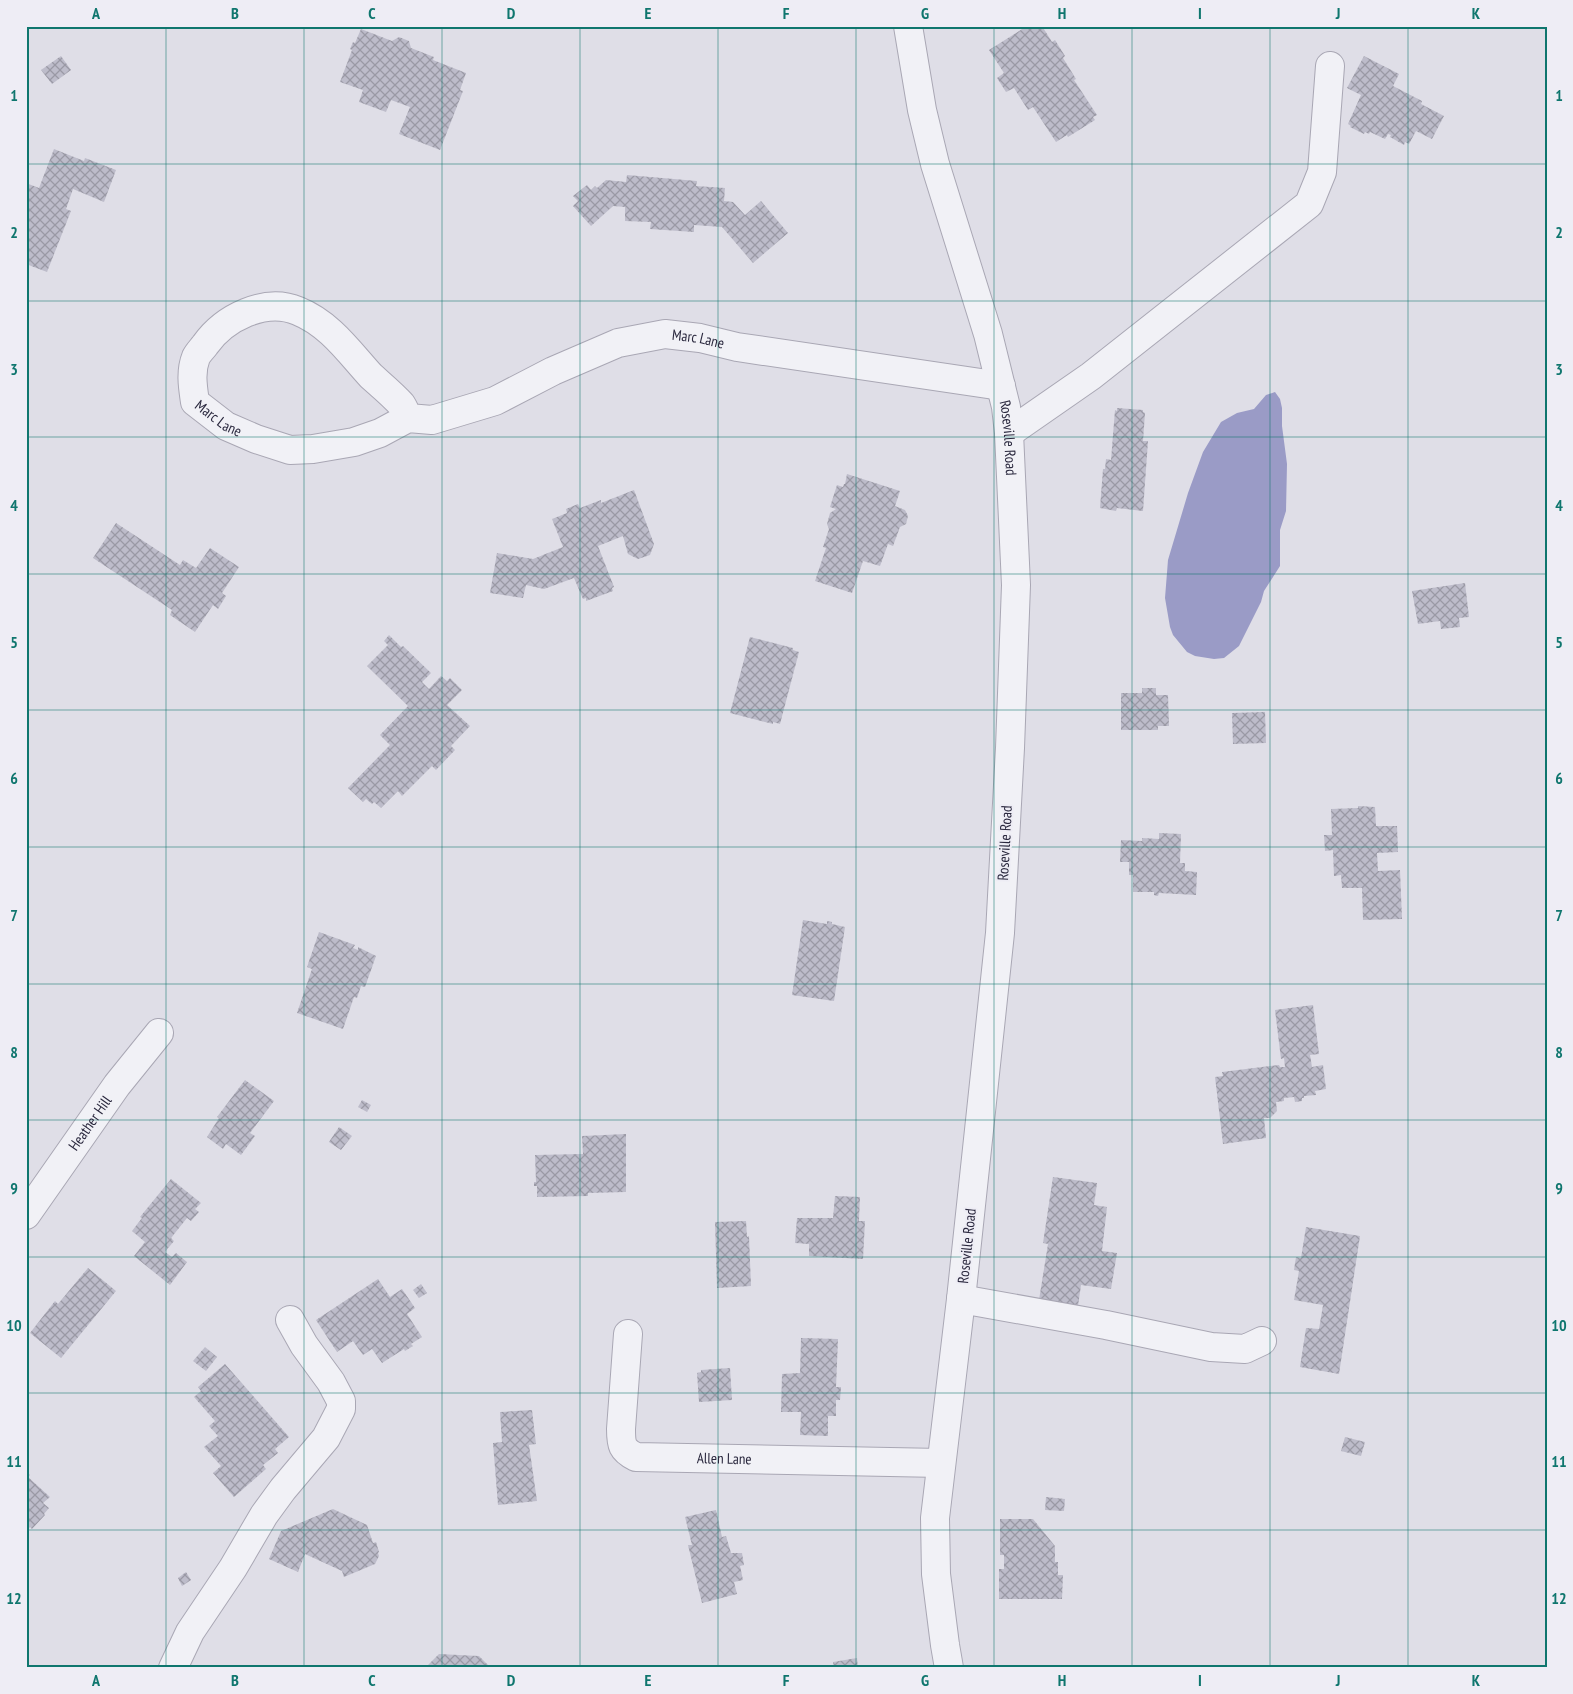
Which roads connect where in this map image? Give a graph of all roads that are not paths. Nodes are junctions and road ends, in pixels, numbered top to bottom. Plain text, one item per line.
1 (908, 26) edge
2 (1330, 66) dead end
3 (1001, 386) junction
4 (408, 418) junction
5 (1009, 433) junction
6 (159, 1033) dead end
7 (26, 1215) edge
8 (961, 1299) junction
9 (290, 1320) dead end
10 (628, 1334) dead end
11 (1262, 1341) dead end
12 (942, 1463) junction
13 (173, 1668) edge
14 (949, 1668) edge

1 - 3 street, Roseville Road
2 - 5 street
3 - 4 street, Marc Lane
3 - 5 street, Roseville Road
4 - 4 street, Marc Lane
5 - 8 street, Roseville Road
6 - 7 street, Heather Hill
8 - 11 street
8 - 12 street, Roseville Road
9 - 13 street
10 - 12 street, Allen Lane
12 - 14 street, Roseville Road

